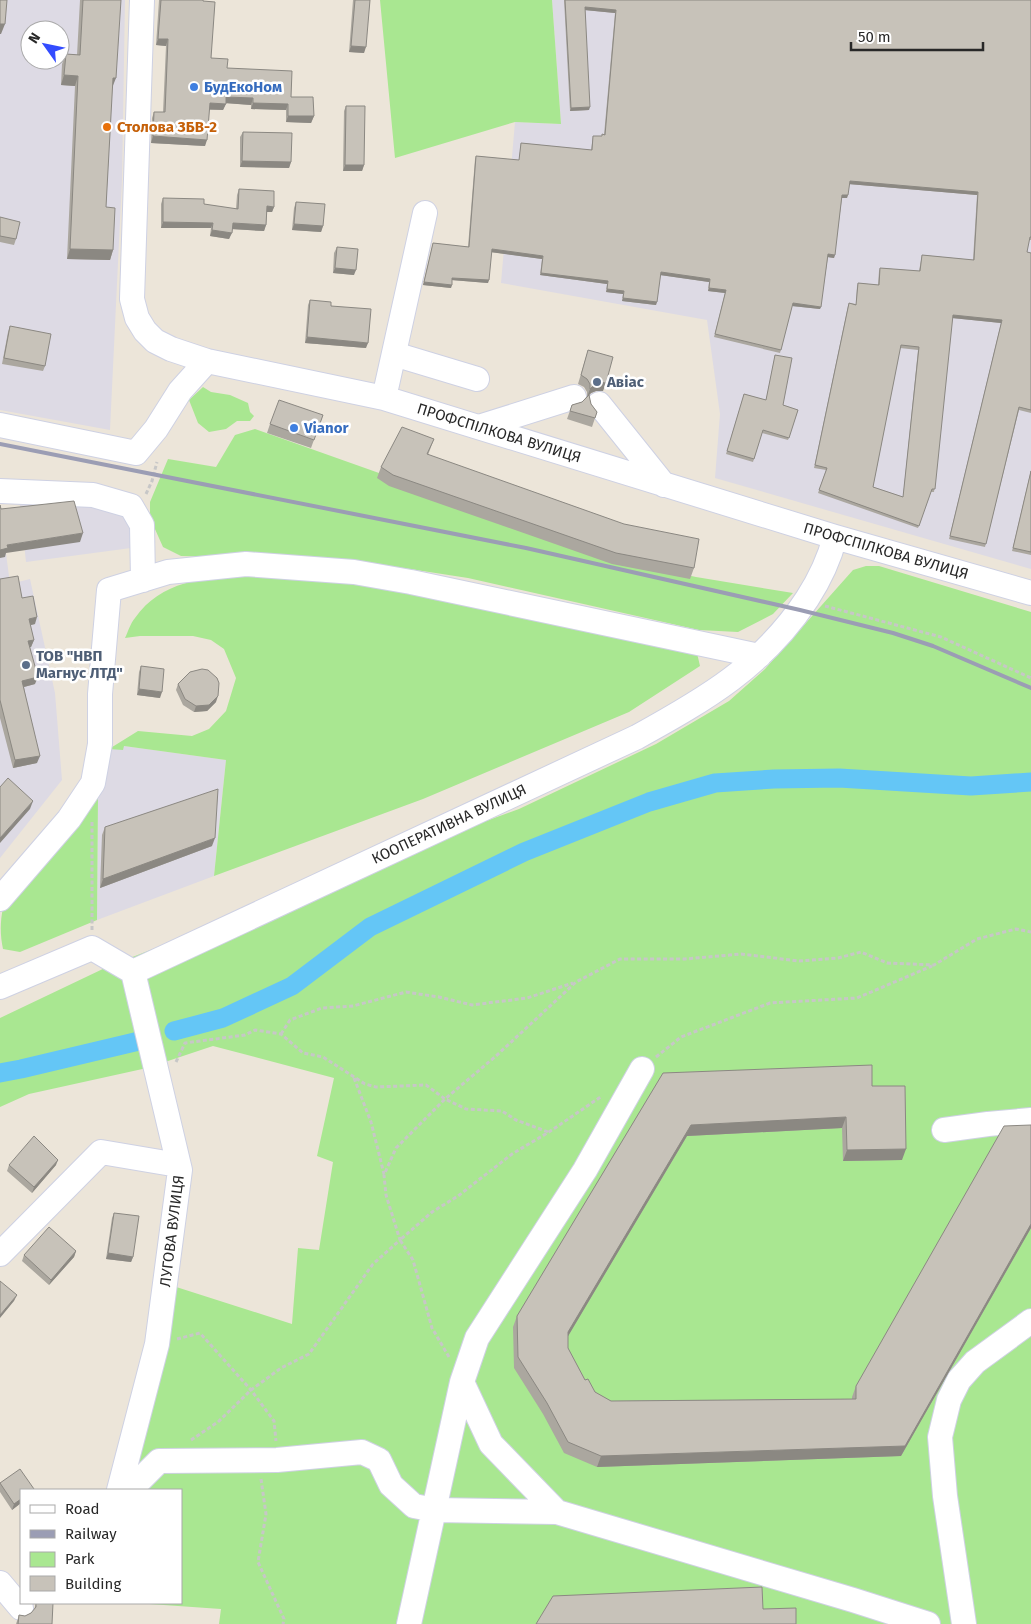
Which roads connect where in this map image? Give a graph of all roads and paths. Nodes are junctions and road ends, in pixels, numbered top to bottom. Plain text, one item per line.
1 (142, 0) edge
2 (425, 213) dead end
3 (394, 354) junction
4 (207, 361) junction
5 (477, 380) dead end
6 (574, 397) dead end
7 (384, 398) junction
8 (599, 404) dead end
9 (0, 425) edge
10 (479, 427) junction
11 (156, 428) junction
12 (664, 485) junction
13 (0, 491) edge
14 (136, 514) junction
15 (835, 537) junction
16 (143, 580) junction
17 (1031, 593) edge
18 (806, 600) junction
19 (759, 656) junction
20 (1031, 678) edge
21 (92, 783) junction
22 (0, 899) edge
23 (1031, 932) edge
24 (92, 948) junction
25 (133, 972) junction
26 (576, 982) junction
27 (0, 987) edge
28 (280, 1034) junction
29 (642, 1069) dead end
30 (354, 1077) junction
31 (161, 1092) junction
32 (446, 1099) junction
33 (1031, 1120) edge
34 (944, 1130) dead end
35 (549, 1132) dead end
36 (178, 1165) junction
37 (384, 1174) junction
38 (400, 1240) junction
39 (0, 1254) edge
40 (1031, 1321) edge
41 (157, 1344) junction
42 (462, 1382) junction
43 (251, 1390) junction
44 (188, 1441) dead end
45 (268, 1460) junction
46 (119, 1489) edge
47 (131, 1489) edge
48 (435, 1510) junction
49 (557, 1512) junction
50 (0, 1583) edge
51 (18, 1612) edge
52 (283, 1624) edge
53 (410, 1624) edge
54 (928, 1624) edge
55 (964, 1624) edge

1 - 4 street, ПРОФСПІЛКОВА ВУЛИЦЯ
2 - 3 street
3 - 5 street
3 - 7 street
4 - 7 street, ПРОФСПІЛКОВА ВУЛИЦЯ
4 - 11 street
6 - 10 street
7 - 10 street, ПРОФСПІЛКОВА ВУЛИЦЯ
8 - 12 street
9 - 11 street
10 - 12 street, ПРОФСПІЛКОВА ВУЛИЦЯ
11 - 14 path
12 - 15 street, ПРОФСПІЛКОВА ВУЛИЦЯ
13 - 14 street
14 - 16 street
15 - 17 street, ПРОФСПІЛКОВА ВУЛИЦЯ
15 - 18 street, КООПЕРАТИВНА ВУЛИЦЯ
16 - 19 street
16 - 21 street
18 - 19 street, КООПЕРАТИВНА ВУЛИЦЯ
18 - 20 path
19 - 25 street, КООПЕРАТИВНА ВУЛИЦЯ
21 - 22 street
21 - 24 path
23 - 26 path
24 - 25 street
24 - 27 street
25 - 31 street, ЛУГОВА ВУЛИЦЯ
26 - 28 path
26 - 32 path
28 - 30 path
28 - 31 path
29 - 42 street
30 - 32 path
30 - 37 path
31 - 36 street, ЛУГОВА ВУЛИЦЯ
32 - 35 path
32 - 37 path
33 - 34 street
36 - 39 street
36 - 41 street, ЛУГОВА ВУЛИЦЯ
37 - 38 path
38 - 42 path
38 - 43 path
40 - 55 street
41 - 43 path
41 - 46 street, ЛУГОВА ВУЛИЦЯ
42 - 48 street
42 - 49 street
43 - 44 path
43 - 45 path
45 - 47 street
45 - 48 street
45 - 52 path
48 - 49 street
48 - 53 street
49 - 54 street
50 - 51 street

